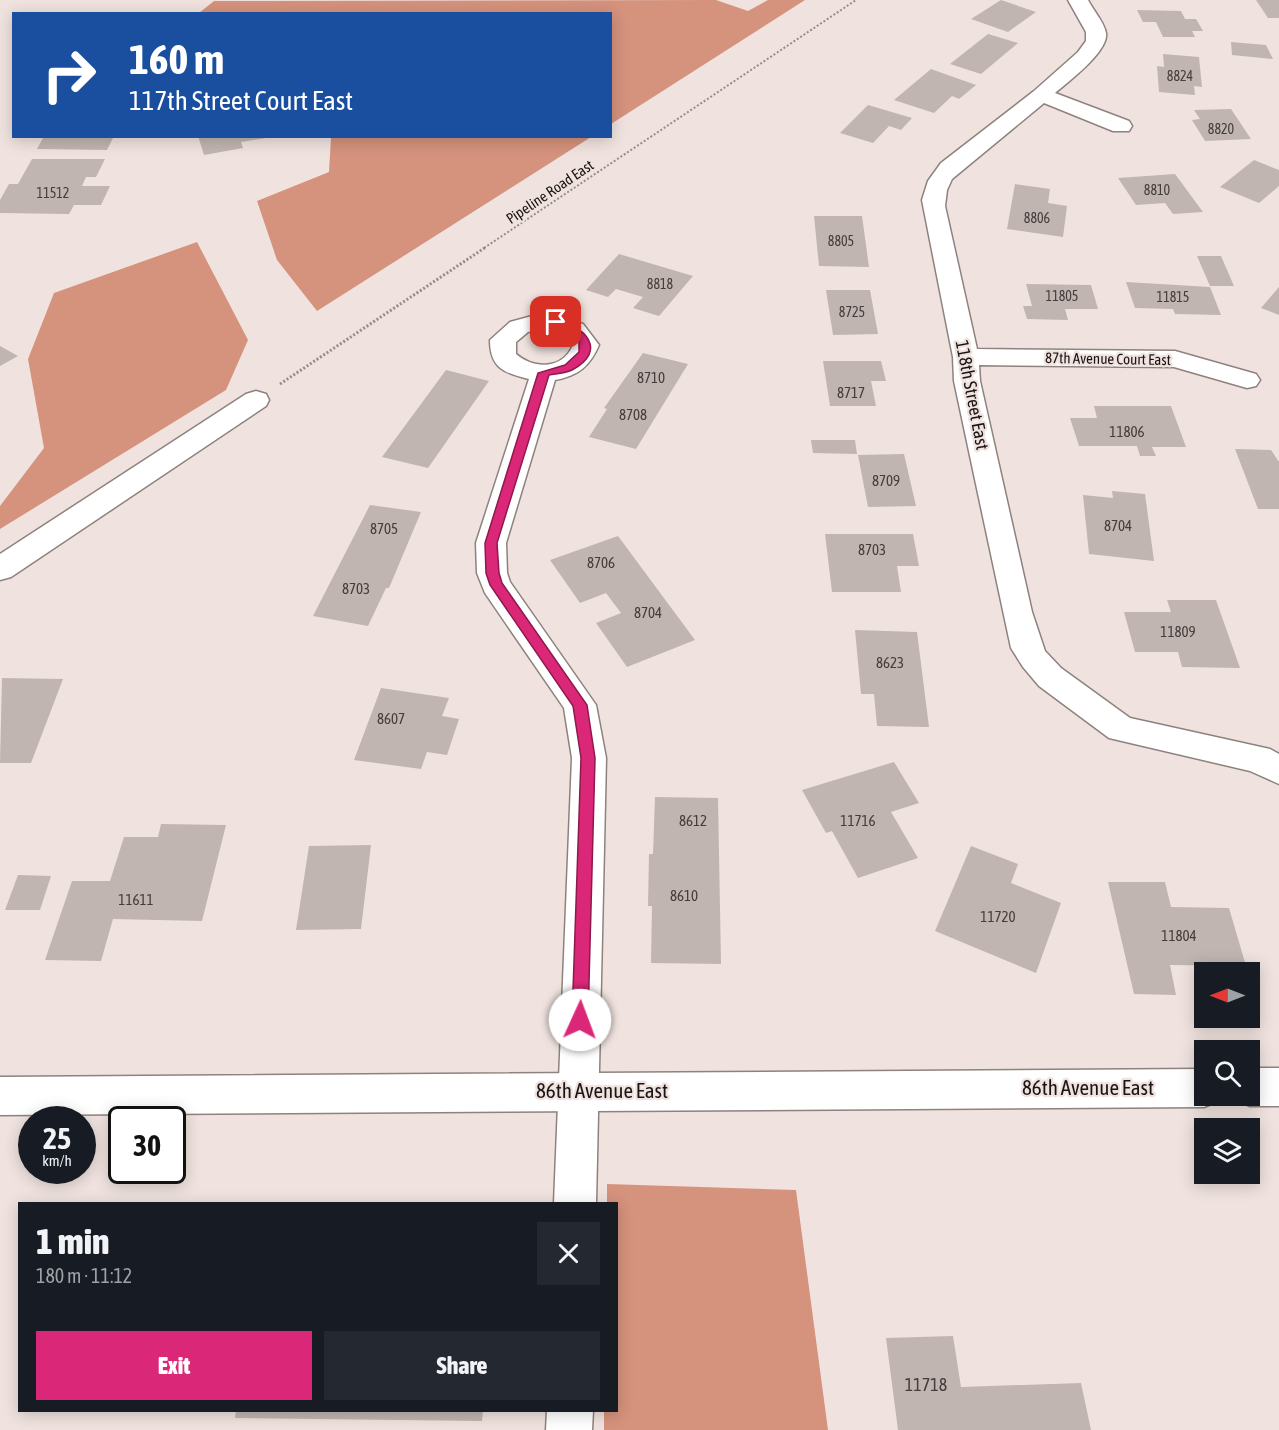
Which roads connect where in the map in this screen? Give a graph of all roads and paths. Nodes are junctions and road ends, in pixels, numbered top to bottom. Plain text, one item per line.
1 (856, 0) edge
2 (1078, 0) edge
3 (1041, 95) junction
4 (1121, 126) dead end
5 (966, 357) junction
6 (544, 373) dead end
7 (1247, 380) dead end
8 (256, 400) joint
9 (0, 569) edge
10 (1279, 770) edge
11 (1260, 1087) edge
12 (1279, 1087) edge
13 (1194, 1088) edge
14 (577, 1091) junction
15 (0, 1096) edge
16 (574, 1202) edge
17 (570, 1412) edge
18 (569, 1430) edge

1 - 8 path, Pipeline Road East
2 - 3 street, 118th Street East
3 - 4 street
3 - 5 street, 118th Street East
5 - 7 street, 87th Avenue Court East
5 - 10 street, 118th Street East
6 - 14 street
8 - 9 street
11 - 12 street
13 - 14 street, 86th Avenue East
14 - 15 street, 86th Avenue East
14 - 16 street
17 - 18 street

